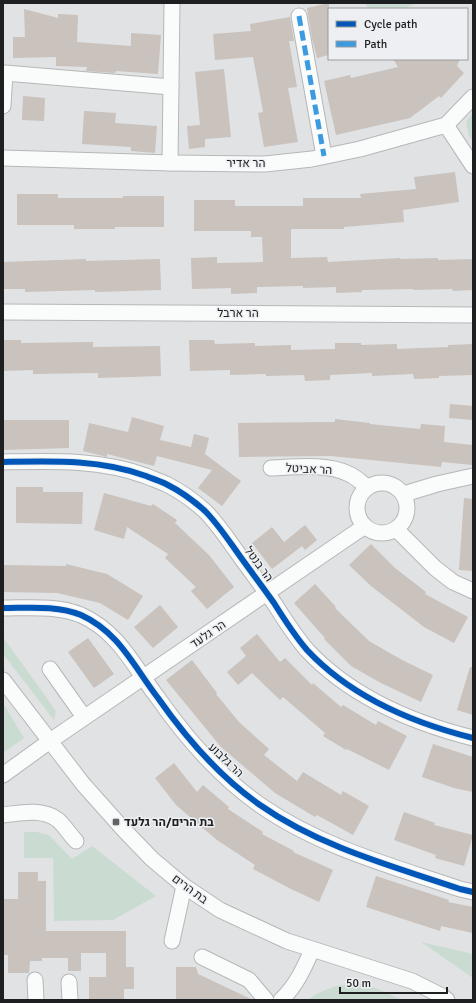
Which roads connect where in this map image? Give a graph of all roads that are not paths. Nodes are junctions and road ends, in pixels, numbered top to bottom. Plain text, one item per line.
1 (172, 3) edge
2 (299, 16) dead end
3 (171, 87) junction
4 (473, 97) edge
5 (3, 106) edge
6 (446, 125) junction
7 (324, 156) junction
8 (3, 158) edge
9 (170, 163) junction
10 (473, 166) edge
11 (3, 312) edge
12 (473, 315) edge
13 (3, 462) edge
14 (271, 468) dead end
15 (473, 476) edge
16 (367, 487) junction
17 (404, 494) junction
18 (365, 526) junction
19 (396, 530) junction
20 (473, 591) edge
21 (267, 593) junction
22 (3, 608) edge
23 (50, 669) dead end
24 (144, 677) junction
25 (3, 680) edge
26 (84, 717) junction
27 (473, 738) edge
28 (50, 741) junction
29 (3, 775) edge
30 (3, 815) edge
31 (76, 841) dead end
32 (184, 886) junction
33 (473, 892) edge
34 (172, 940) dead end
35 (312, 950) junction
36 (202, 957) dead end
37 (35, 980) dead end
38 (69, 982) dead end
39 (36, 1000) edge
40 (70, 1000) edge
41 (266, 1000) edge
42 (281, 1000) edge
43 (447, 1000) edge

1 - 3 street
2 - 7 street
3 - 5 street
3 - 9 street
4 - 6 street
6 - 7 street, הר אדיר
6 - 10 street
7 - 9 street, הר אדיר
8 - 9 street, הר אדיר
11 - 12 street, הר ארבל
13 - 21 street, הר בנטל
14 - 16 street, הר אביטל
15 - 17 street
16 - 17 street
16 - 18 street
17 - 19 street
18 - 19 street
18 - 21 street, הר גלעד
19 - 20 street
21 - 24 street, הר גלעד
21 - 27 street, הר בנטל
22 - 24 street, הר גלבוע
23 - 26 street
24 - 26 street, הר גלעד
24 - 33 street, הר גלבוע
25 - 28 street, בת הרים
26 - 28 street, הר גלעד
28 - 29 street, הר גלעד
28 - 32 street, בת הרים
30 - 31 street
32 - 34 street
32 - 35 street, בת הרים
35 - 42 street
35 - 43 street, בת הרים
36 - 41 street
37 - 39 street
38 - 40 street

